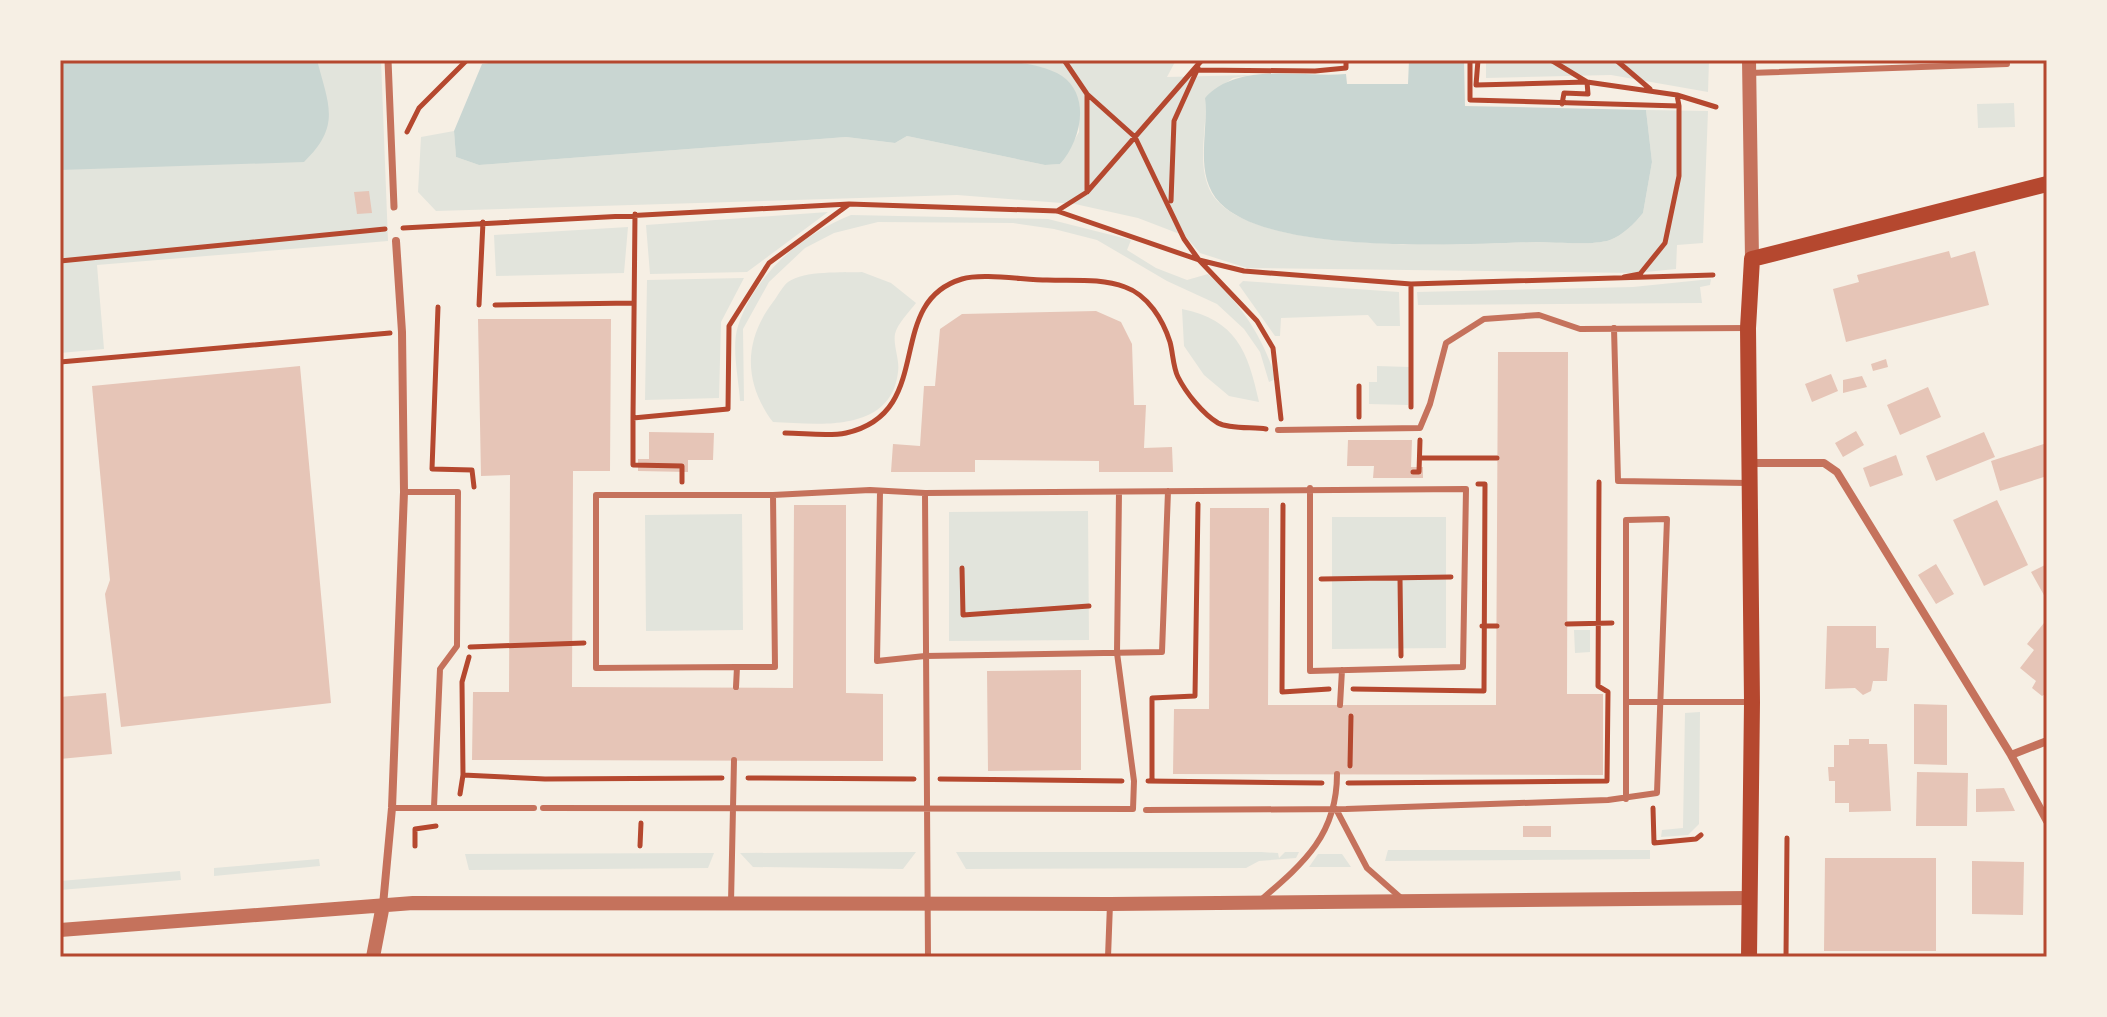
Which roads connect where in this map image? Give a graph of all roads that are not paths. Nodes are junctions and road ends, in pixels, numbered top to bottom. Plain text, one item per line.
1 (388, 60) edge
2 (2007, 64) dead end
3 (1749, 66) edge
4 (2047, 184) edge
5 (394, 207) dead end
6 (396, 241) dead end
7 (1752, 259) junction
8 (1614, 328) junction
9 (1748, 328) junction
10 (1280, 430) road end
11 (1749, 463) junction
12 (1748, 483) junction
13 (1310, 488) junction
14 (1168, 491) junction
15 (404, 492) junction
16 (880, 492) junction
17 (1119, 492) junction
18 (925, 493) junction
19 (773, 495) junction
20 (1117, 653) junction
21 (925, 656) junction
22 (737, 667) junction
23 (1342, 670) junction
24 (736, 687) dead end
25 (1627, 702) junction
26 (1752, 702) junction
27 (1662, 703) junction
28 (1340, 705) dead end
29 (2047, 741) edge
30 (2011, 755) junction
31 (734, 760) dead end
32 (1337, 774) dead end
33 (1626, 799) junction
34 (434, 807) junction
35 (392, 808) junction
36 (534, 808) dead end
37 (543, 808) dead end
38 (733, 809) junction
39 (926, 809) junction
40 (1336, 809) junction
41 (1146, 810) dead end
42 (2047, 821) edge
43 (1749, 898) junction
44 (1261, 900) junction
45 (927, 901) junction
46 (1406, 902) junction
47 (731, 903) junction
48 (1110, 904) junction
49 (383, 905) junction
50 (60, 930) edge
51 (373, 957) edge
52 (928, 957) edge
53 (1108, 957) edge
54 (1749, 957) edge

1 - 5 street
2 - 3 lane
3 - 7 street
4 - 7 main road
6 - 15 street
7 - 9 main road
8 - 9 lane
8 - 10 lane
8 - 12 lane
9 - 11 main road
11 - 12 main road
11 - 30 street
12 - 26 main road
13 - 14 lane
13 - 23 lane
13 - 23 lane
14 - 17 lane
14 - 20 lane
15 - 34 lane
15 - 35 street
16 - 18 lane
16 - 19 lane
16 - 21 lane
17 - 18 lane
17 - 20 lane
18 - 21 lane
19 - 22 lane
19 - 22 lane
20 - 21 lane
20 - 39 lane
21 - 39 lane
22 - 24 lane
23 - 28 lane
25 - 27 lane
25 - 27 lane
25 - 33 lane
26 - 27 lane
26 - 43 main road
27 - 33 lane
29 - 30 street
30 - 42 street
31 - 38 lane
32 - 40 lane
33 - 40 lane
34 - 35 lane
34 - 36 lane
35 - 49 street
37 - 38 lane
38 - 39 lane
38 - 47 lane
39 - 45 lane
40 - 41 lane
40 - 44 lane
40 - 46 lane
43 - 46 street
43 - 54 main road
44 - 46 street
44 - 48 street
45 - 47 street
45 - 48 street
45 - 52 lane
47 - 49 street
48 - 53 lane
49 - 50 street
49 - 51 street

